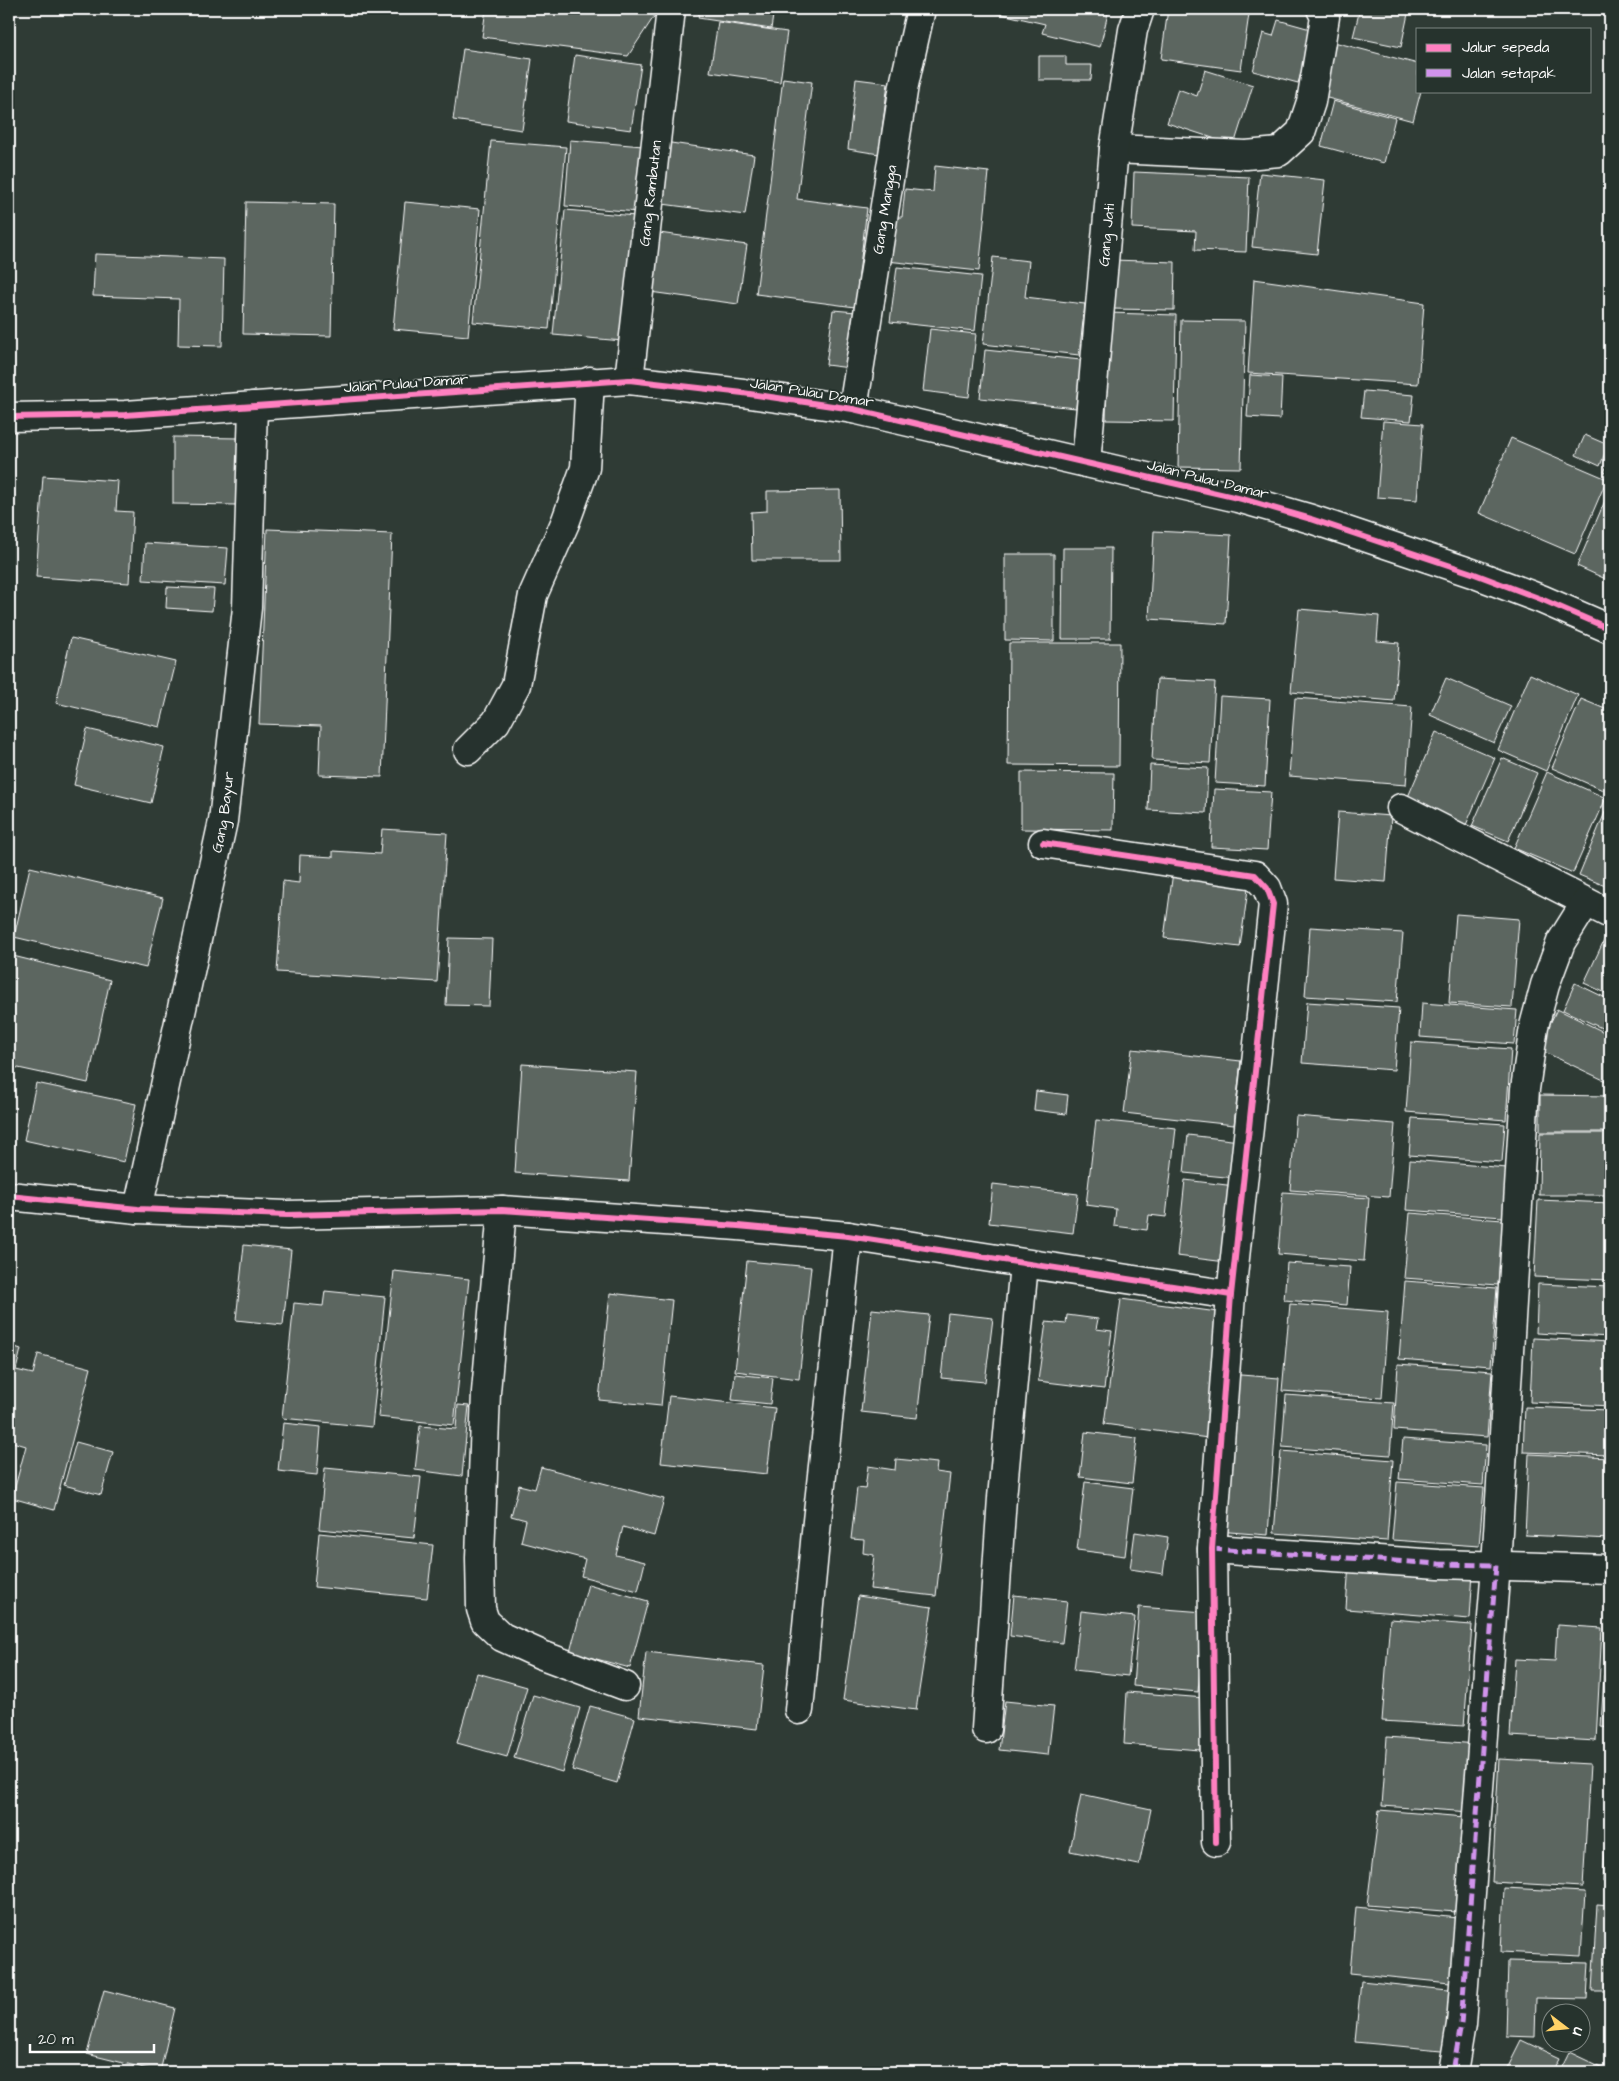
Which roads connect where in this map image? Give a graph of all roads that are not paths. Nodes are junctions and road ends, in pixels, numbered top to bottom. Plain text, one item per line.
1 (672, 9) edge
2 (920, 9) edge
3 (1140, 9) edge
4 (1321, 9) edge
5 (1114, 149) junction
6 (629, 380) junction
7 (590, 381) junction
8 (253, 406) junction
9 (853, 409) junction
10 (9, 417) edge
11 (1086, 463) junction
12 (1610, 629) edge
13 (468, 750) dead end
14 (1401, 808) dead end
15 (1043, 843) dead end
16 (1598, 908) edge
17 (9, 1196) edge
18 (138, 1209) junction
19 (502, 1210) junction
20 (848, 1236) junction
21 (1024, 1264) junction
22 (1231, 1295) junction
23 (1212, 1549) junction
24 (1496, 1565) junction
25 (1610, 1569) edge
26 (625, 1686) dead end
27 (799, 1710) dead end
28 (986, 1729) dead end
29 (1216, 1842) dead end
30 (1453, 2072) edge

1 - 6 street, Gang Rambutan
2 - 9 street, Gang Mangga
3 - 5 street, Gang Jati
4 - 5 street
5 - 11 street, Gang Jati
6 - 7 street, Jalan Pulau Damar
6 - 9 street, Jalan Pulau Damar
7 - 8 street, Jalan Pulau Damar
7 - 13 street
8 - 10 street, Jalan Pulau Damar
8 - 18 street, Gang Bayur
9 - 11 street, Jalan Pulau Damar
11 - 12 street, Jalan Pulau Damar
14 - 16 street
15 - 22 street
16 - 24 street
17 - 18 street
18 - 19 street
19 - 20 street
19 - 26 street
20 - 21 street
20 - 27 street
21 - 22 street
21 - 28 street
22 - 23 street
23 - 24 street
23 - 29 street
24 - 25 street
24 - 30 street

